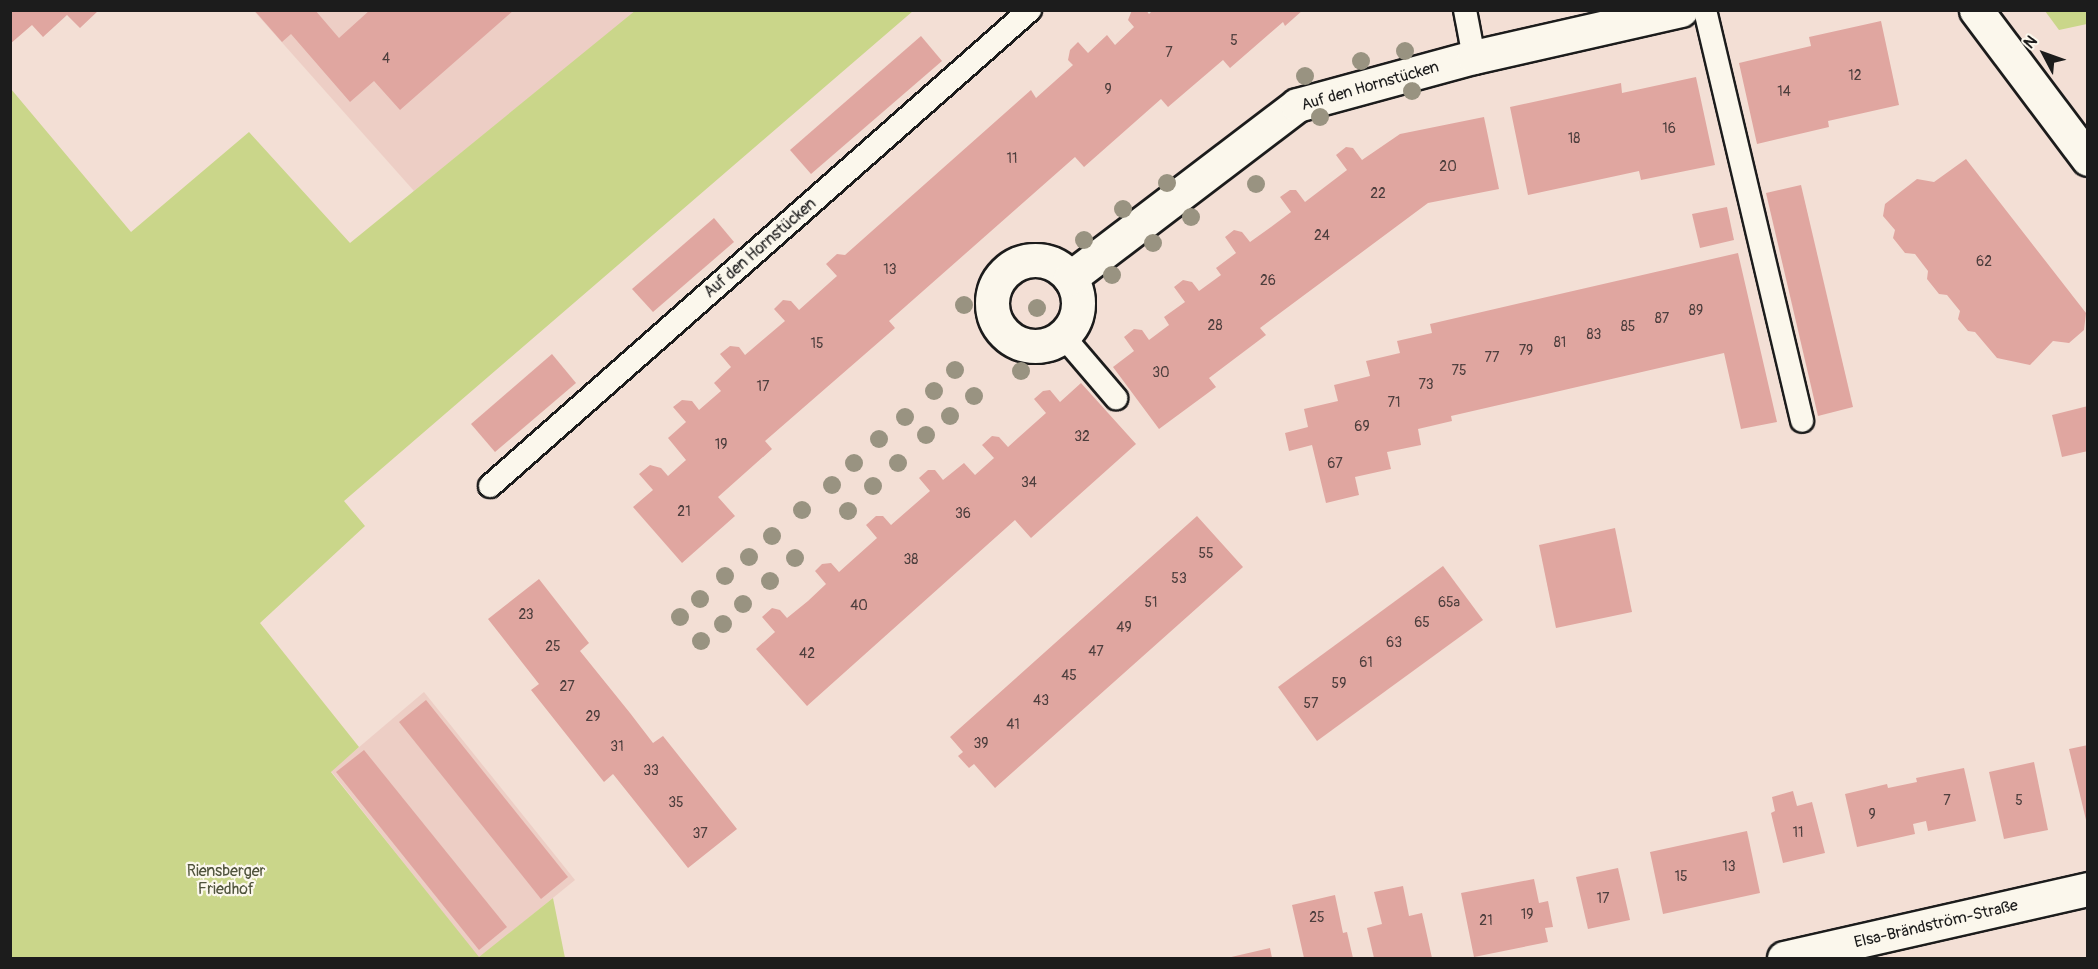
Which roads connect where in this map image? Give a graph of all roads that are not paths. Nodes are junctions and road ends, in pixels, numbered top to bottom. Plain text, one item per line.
1 (1030, 10) edge
2 (1465, 10) edge
3 (1681, 10) edge
4 (1705, 10) edge
5 (1976, 10) edge
6 (1474, 57) junction
7 (2088, 159) edge
8 (1070, 278) junction
9 (1063, 336) junction
10 (1116, 398) dead end
11 (1802, 421) dead end
12 (490, 486) dead end
13 (2088, 889) edge
14 (1784, 958) edge

1 - 12 lane, Auf den Hornstücken
2 - 6 lane
3 - 6 street, Auf den Hornstücken
4 - 11 lane
5 - 7 street
6 - 8 street, Auf den Hornstücken
8 - 9 street
8 - 9 street
9 - 10 lane
13 - 14 street, Elsa-Brändström-Straße

